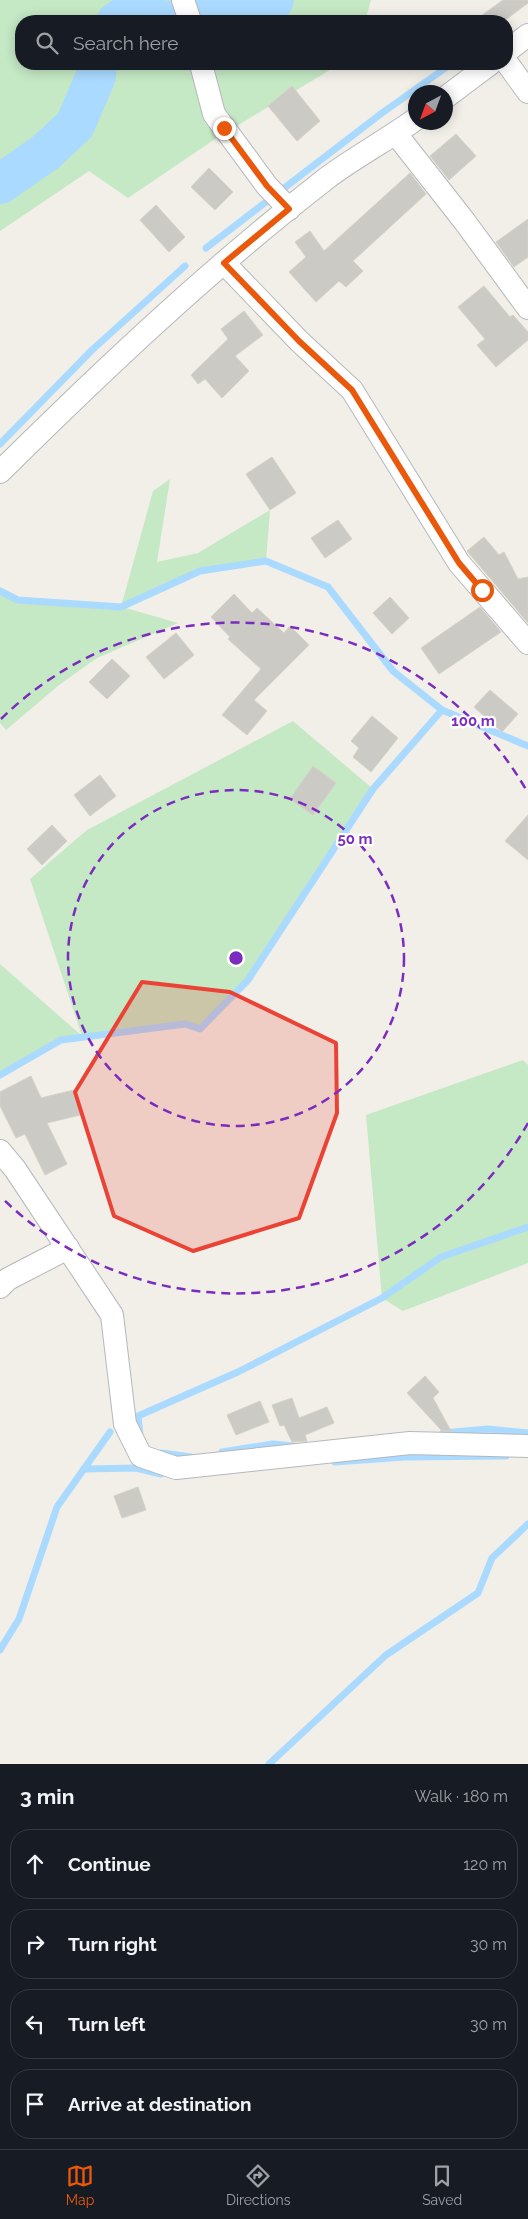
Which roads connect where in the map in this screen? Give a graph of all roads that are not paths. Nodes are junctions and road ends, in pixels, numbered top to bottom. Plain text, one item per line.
1 (183, 0) edge
2 (188, 15) edge
3 (528, 36) edge
4 (513, 47) edge
5 (203, 70) edge
6 (482, 70) edge
7 (512, 70) edge
8 (453, 92) edge
9 (528, 92) edge
10 (408, 125) edge
11 (396, 134) junction
12 (289, 209) junction
13 (224, 263) junction
14 (528, 308) edge
15 (0, 472) edge
16 (528, 643) edge
17 (0, 1151) edge
18 (68, 1248) junction
19 (0, 1287) edge
20 (528, 1446) edge

1 - 2 street
3 - 4 street
5 - 12 street
6 - 8 street
7 - 9 street
10 - 11 street
11 - 12 street
11 - 14 street
12 - 13 street
13 - 15 street
13 - 16 street
17 - 18 street
18 - 19 street
18 - 20 street

